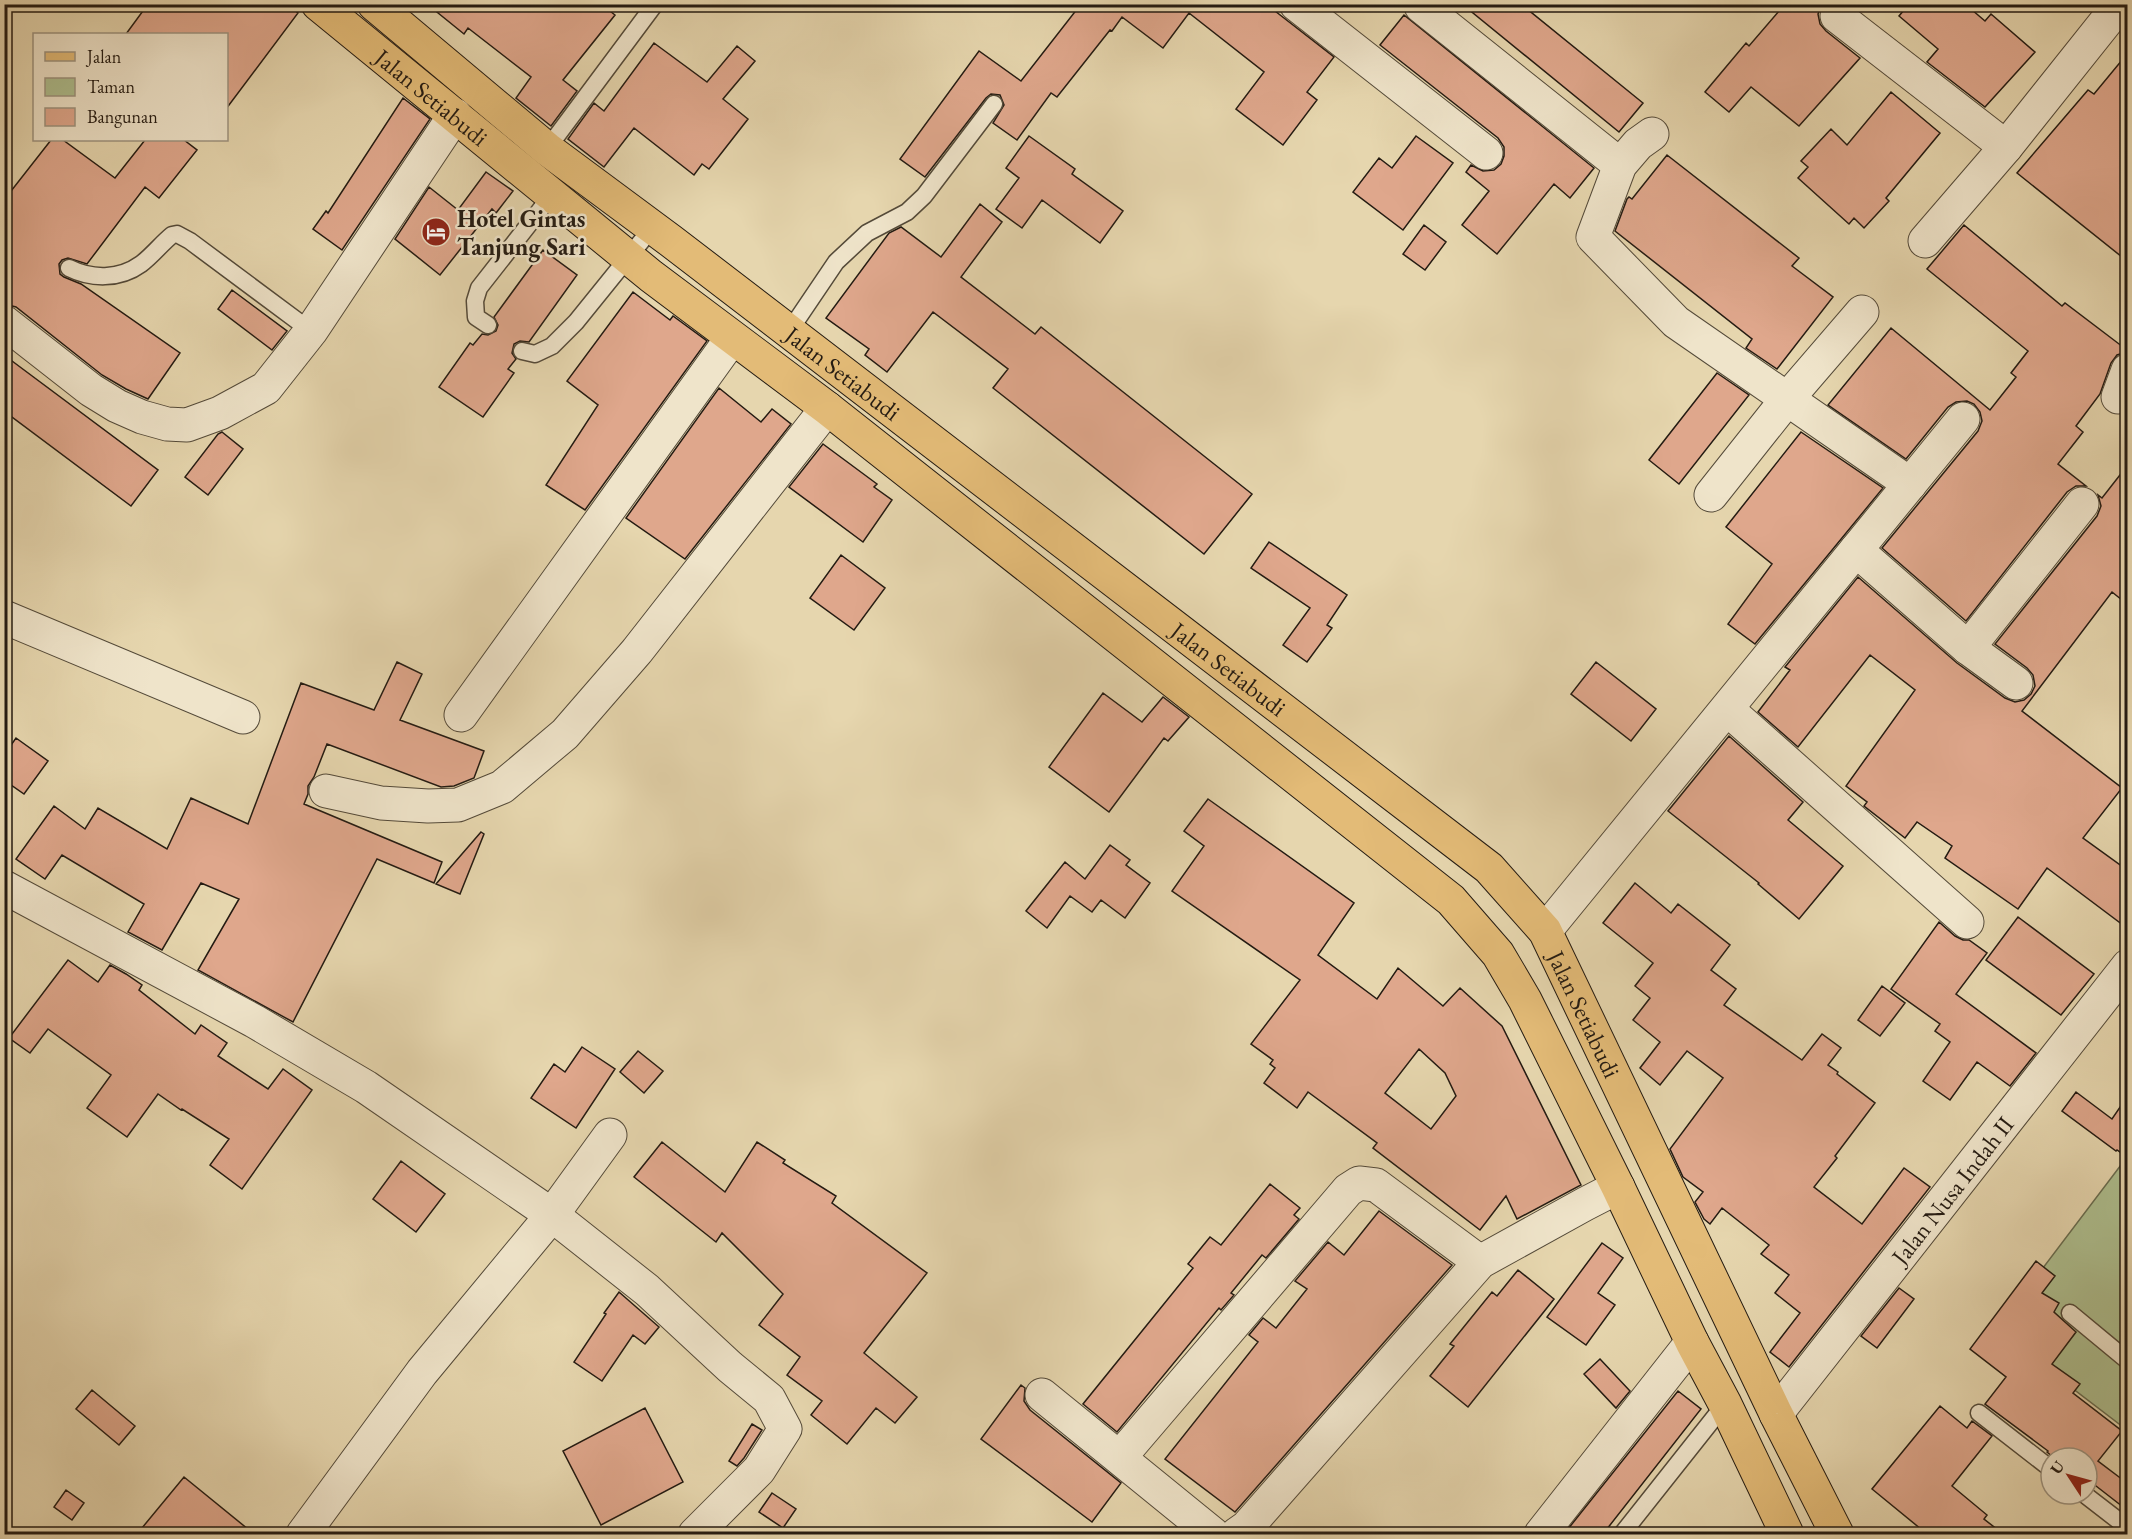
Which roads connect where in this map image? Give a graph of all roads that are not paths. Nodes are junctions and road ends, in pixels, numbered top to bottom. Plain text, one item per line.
1 (318, 4) edge
2 (655, 4) edge
3 (1296, 4) edge
4 (2120, 4) edge
5 (376, 5) edge
6 (1421, 6) dead end
7 (1837, 16) dead end
8 (994, 104) dead end
9 (455, 115) junction
10 (1652, 134) dead end
11 (2006, 147) junction
12 (547, 149) junction
13 (1486, 153) dead end
14 (1620, 165) junction
15 (572, 170) junction
16 (539, 186) junction
17 (652, 228) junction
18 (1925, 241) dead end
19 (627, 257) junction
20 (69, 268) dead end
21 (1862, 312) dead end
22 (4, 322) edge
23 (488, 325) dead end
24 (311, 331) junction
25 (788, 333) junction
26 (732, 338) junction
27 (522, 351) dead end
28 (1788, 398) junction
29 (827, 408) junction
30 (1963, 419) dead end
31 (1910, 484) junction
32 (1711, 495) dead end
33 (2082, 504) dead end
34 (1856, 550) junction
35 (4, 617) edge
36 (1968, 648) junction
37 (2016, 683) dead end
38 (1727, 709) junction
39 (461, 715) dead end
40 (243, 717) dead end
41 (326, 790) dead end
42 (4, 887) edge
43 (1967, 921) dead end
44 (1545, 931) junction
45 (2127, 966) edge
46 (610, 1135) dead end
47 (1618, 1187) junction
48 (552, 1215) junction
49 (1480, 1262) junction
50 (2070, 1313) dead end
51 (1692, 1342) junction
52 (2127, 1361) edge
53 (1042, 1395) dead end
54 (1725, 1404) junction
55 (1979, 1413) dead end
56 (1776, 1414) junction
57 (1120, 1457) junction
58 (2039, 1459) edge
59 (2099, 1506) edge
60 (2127, 1528) edge
61 (303, 1534) edge
62 (695, 1534) edge
63 (1213, 1534) edge
64 (1237, 1534) edge
65 (1541, 1534) edge
66 (1622, 1534) edge
67 (1787, 1534) edge
68 (1837, 1534) edge

1 - 9 main road, Jalan Setiabudi
2 - 12 lane
3 - 13 street
4 - 11 street
5 - 12 main road, Jalan Setiabudi
6 - 14 street
7 - 11 street
8 - 25 lane
9 - 16 main road, Jalan Setiabudi
9 - 24 street
10 - 14 street
11 - 18 street
12 - 15 main road, Jalan Setiabudi
12 - 16 lane
14 - 28 street
15 - 16 lane
15 - 17 main road, Jalan Setiabudi
16 - 19 main road, Jalan Setiabudi
16 - 23 lane
17 - 19 lane
17 - 25 main road, Jalan Setiabudi
19 - 26 main road, Jalan Setiabudi
19 - 27 lane
20 - 24 lane
21 - 28 street
22 - 24 street
25 - 44 main road, Jalan Setiabudi
26 - 29 main road, Jalan Setiabudi
26 - 39 street
28 - 31 street
28 - 32 street
29 - 41 street
29 - 47 main road, Jalan Setiabudi
30 - 31 street
31 - 34 street
33 - 36 street
34 - 36 street
34 - 38 street
35 - 40 street
36 - 37 street
38 - 43 street
38 - 44 street
42 - 48 street
44 - 56 main road, Jalan Setiabudi
45 - 56 street, Jalan Nusa Indah II
46 - 48 street
47 - 49 street
47 - 51 main road, Jalan Setiabudi
48 - 61 street
48 - 62 street
49 - 57 street
49 - 64 street
50 - 52 lane
51 - 54 main road, Jalan Setiabudi
51 - 65 street
53 - 57 street
54 - 66 lane
54 - 67 main road, Jalan Setiabudi
55 - 58 lane
56 - 68 main road, Jalan Setiabudi
57 - 63 street
59 - 60 lane

